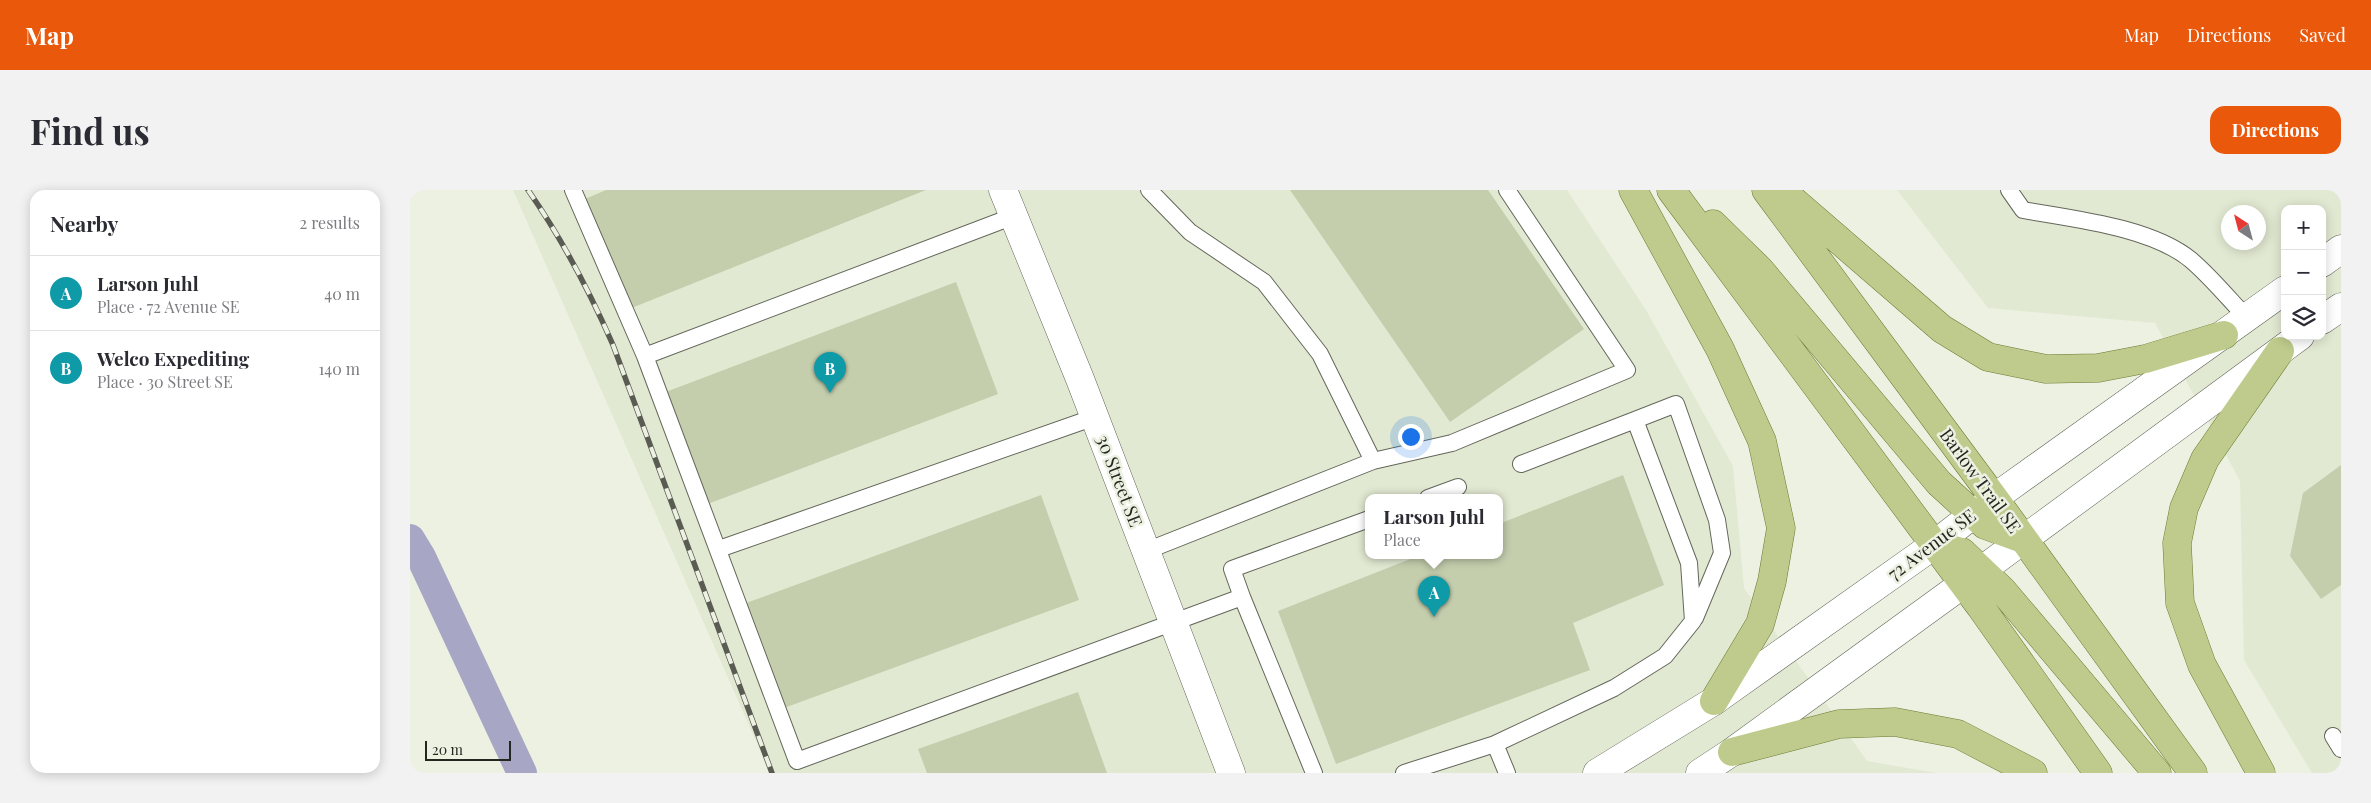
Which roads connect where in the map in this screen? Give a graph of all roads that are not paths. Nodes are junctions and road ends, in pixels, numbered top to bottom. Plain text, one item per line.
1 (574, 190) edge
2 (1003, 190) edge
3 (1150, 190) edge
4 (1507, 190) edge
5 (1633, 190) edge
6 (1671, 190) edge
7 (1678, 190) edge
8 (1766, 190) edge
9 (1781, 190) edge
10 (2008, 190) edge
11 (1014, 216) junction
12 (2341, 249) edge
13 (2326, 260) edge
14 (2281, 293) edge
15 (2341, 307) edge
16 (2326, 317) edge
17 (2247, 318) junction
18 (2224, 335) junction
19 (2290, 344) edge
20 (645, 356) junction
21 (1095, 417) junction
22 (1635, 420) junction
23 (1373, 461) junction
24 (1521, 464) dead end
25 (1458, 488) dead end
26 (1440, 494) edge
27 (1984, 506) junction
28 (1365, 520) edge
29 (2023, 539) junction
30 (1934, 545) junction
31 (719, 550) junction
32 (1146, 551) junction
33 (1972, 578) junction
34 (1242, 597) junction
35 (1693, 621) junction
36 (1174, 622) junction
37 (1714, 701) junction
38 (1495, 744) junction
39 (1732, 752) junction
40 (1231, 773) edge
41 (1314, 773) edge
42 (1404, 773) edge
43 (1507, 773) edge
44 (1598, 773) edge
45 (1700, 773) edge
46 (2033, 773) edge
47 (2098, 773) edge
48 (2157, 773) edge
49 (2193, 773) edge
50 (2261, 773) edge

1 - 20 lane
2 - 11 street, 30 Street SE
3 - 23 lane
4 - 23 lane
5 - 37 main road
6 - 30 main road
7 - 27 main road
8 - 27 main road, Barlow Trail SE
9 - 18 main road
10 - 17 lane
11 - 20 lane
11 - 21 street, 30 Street SE
12 - 13 street
14 - 17 street, 72 Avenue SE
15 - 16 street
17 - 18 street, 72 Avenue SE
18 - 27 street, 72 Avenue SE
19 - 29 street
19 - 50 main road
20 - 31 lane
21 - 31 lane
21 - 32 street, 30 Street SE
22 - 24 lane
22 - 35 lane
22 - 35 lane
23 - 32 lane
25 - 26 lane
27 - 29 main road
27 - 30 street, 72 Avenue SE
28 - 34 lane
29 - 33 street
29 - 49 main road, Barlow Trail SE
30 - 33 main road
30 - 37 street, 72 Avenue SE
31 - 36 lane
32 - 36 street, 30 Street SE
33 - 39 street
33 - 47 main road
33 - 48 main road
34 - 36 lane
34 - 41 lane
35 - 38 lane
36 - 40 street, 30 Street SE
37 - 44 street, 72 Avenue SE
38 - 42 lane
38 - 43 lane
39 - 45 street
39 - 46 main road

